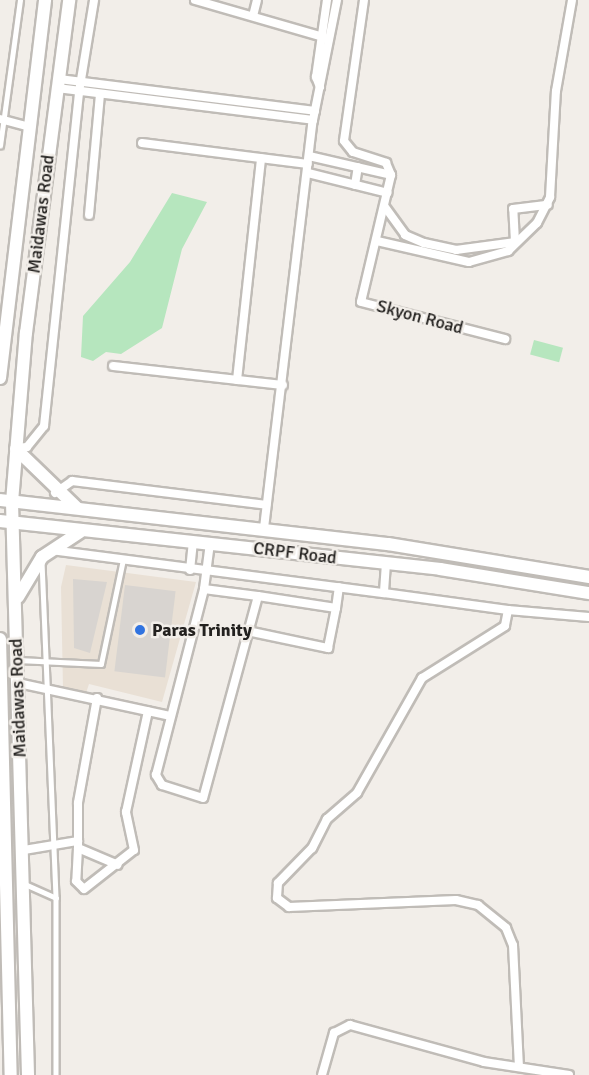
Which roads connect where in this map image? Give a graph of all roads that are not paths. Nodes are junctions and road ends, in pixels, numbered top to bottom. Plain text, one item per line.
1 (20, 0) edge
2 (45, 0) edge
3 (69, 0) edge
4 (94, 0) edge
5 (195, 0) edge
6 (257, 0) edge
7 (327, 0) edge
8 (337, 0) edge
9 (364, 0) edge
10 (572, 0) edge
11 (253, 16) junction
12 (323, 37) junction
13 (81, 82) junction
14 (58, 83) junction
15 (320, 87) junction
16 (122, 88) junction
17 (79, 92) junction
18 (100, 95) junction
19 (122, 99) junction
20 (314, 116) junction
21 (1, 119) edge
22 (27, 126) junction
23 (142, 143) dead end
24 (0, 146) edge
25 (261, 158) junction
26 (308, 164) junction
27 (358, 167) junction
28 (392, 175) junction
29 (355, 185) junction
30 (388, 193) junction
31 (548, 206) junction
32 (385, 207) junction
33 (89, 215) dead end
34 (377, 240) junction
35 (515, 242) junction
36 (505, 339) dead end
37 (113, 366) dead end
38 (0, 378) edge
39 (237, 380) junction
40 (282, 385) junction
41 (16, 448) junction
42 (55, 493) junction
43 (6, 501) edge
44 (267, 505) junction
45 (81, 511) junction
46 (6, 521) edge
47 (265, 529) junction
48 (81, 532) junction
49 (193, 542) junction
50 (210, 543) junction
51 (263, 549) junction
52 (46, 554) junction
53 (123, 560) junction
54 (386, 563) junction
55 (190, 570) junction
56 (207, 572) junction
57 (589, 577) edge
58 (339, 588) junction
59 (204, 589) junction
60 (384, 593) junction
61 (589, 593) edge
62 (258, 596) junction
63 (336, 608) junction
64 (508, 610) junction
65 (15, 613) junction
66 (589, 617) edge
67 (252, 632) junction
68 (0, 639) edge
69 (47, 658) junction
70 (17, 660) junction
71 (18, 683) junction
72 (49, 692) junction
73 (97, 698) junction
74 (148, 711) junction
75 (170, 716) junction
76 (78, 844) junction
77 (52, 845) junction
78 (24, 850) junction
79 (118, 865) junction
80 (25, 884) junction
81 (56, 898) junction
82 (6, 971) edge
83 (6, 988) edge
84 (519, 1066) junction
85 (11, 1075) edge
86 (28, 1075) edge
87 (56, 1075) edge
88 (322, 1075) edge
89 (569, 1075) edge

1 - 21 lane
2 - 22 street, Maidawas Road
3 - 14 street, Maidawas Road
4 - 13 street
5 - 11 street
6 - 11 street
7 - 12 street
8 - 15 street
9 - 28 street
10 - 31 street
11 - 12 street
12 - 15 street
13 - 14 street
13 - 16 street
13 - 17 street
14 - 17 street
14 - 41 street, Maidawas Road
15 - 20 street
16 - 19 street
16 - 20 street
17 - 18 street
17 - 41 street
18 - 19 street
18 - 33 street
19 - 20 street
20 - 26 street
21 - 22 street
21 - 24 lane
22 - 38 street, Maidawas Road
23 - 25 street
25 - 26 street
25 - 39 street
26 - 27 street
26 - 29 street
26 - 40 street
27 - 28 street
27 - 29 street
28 - 30 street, Skyon Road
29 - 30 street
30 - 32 street, Skyon Road
31 - 35 street
31 - 35 street
32 - 34 street, Skyon Road
32 - 35 street
34 - 35 street
34 - 36 street, Skyon Road
37 - 39 street
39 - 40 street
40 - 44 street
41 - 42 street
41 - 43 street, Maidawas Road
42 - 44 street
42 - 45 street
43 - 45 street
43 - 46 street, Maidawas Road
44 - 47 street
45 - 47 street
46 - 48 street, CRPF Road
46 - 65 street, Maidawas Road
47 - 51 street
47 - 57 street
48 - 49 street, CRPF Road
48 - 52 street
49 - 50 street, CRPF Road
49 - 55 street
50 - 51 street, CRPF Road
50 - 56 street
51 - 54 street, CRPF Road
52 - 53 street
52 - 65 street
52 - 69 lane
53 - 55 street
53 - 69 lane
54 - 60 street
54 - 61 street, CRPF Road
55 - 56 street
56 - 58 street
56 - 59 street
58 - 60 street
58 - 63 street
59 - 62 street
59 - 75 street
60 - 64 street
62 - 63 street
62 - 67 street
63 - 67 street
64 - 66 street
64 - 84 street
65 - 70 street, Maidawas Road
67 - 75 street
68 - 82 street, Maidawas Road
69 - 70 lane
69 - 72 lane
70 - 71 street, Maidawas Road
71 - 72 street
71 - 78 street, Maidawas Road
72 - 73 street
72 - 77 lane
73 - 74 street
73 - 76 street
74 - 75 street
74 - 79 street
76 - 77 street
76 - 79 street
76 - 79 street
77 - 78 street
77 - 81 lane
78 - 80 street, Maidawas Road
80 - 81 lane
80 - 86 street, Maidawas Road
81 - 87 lane
82 - 83 street, Maidawas Road
83 - 85 street, Maidawas Road
84 - 88 street
84 - 89 street

